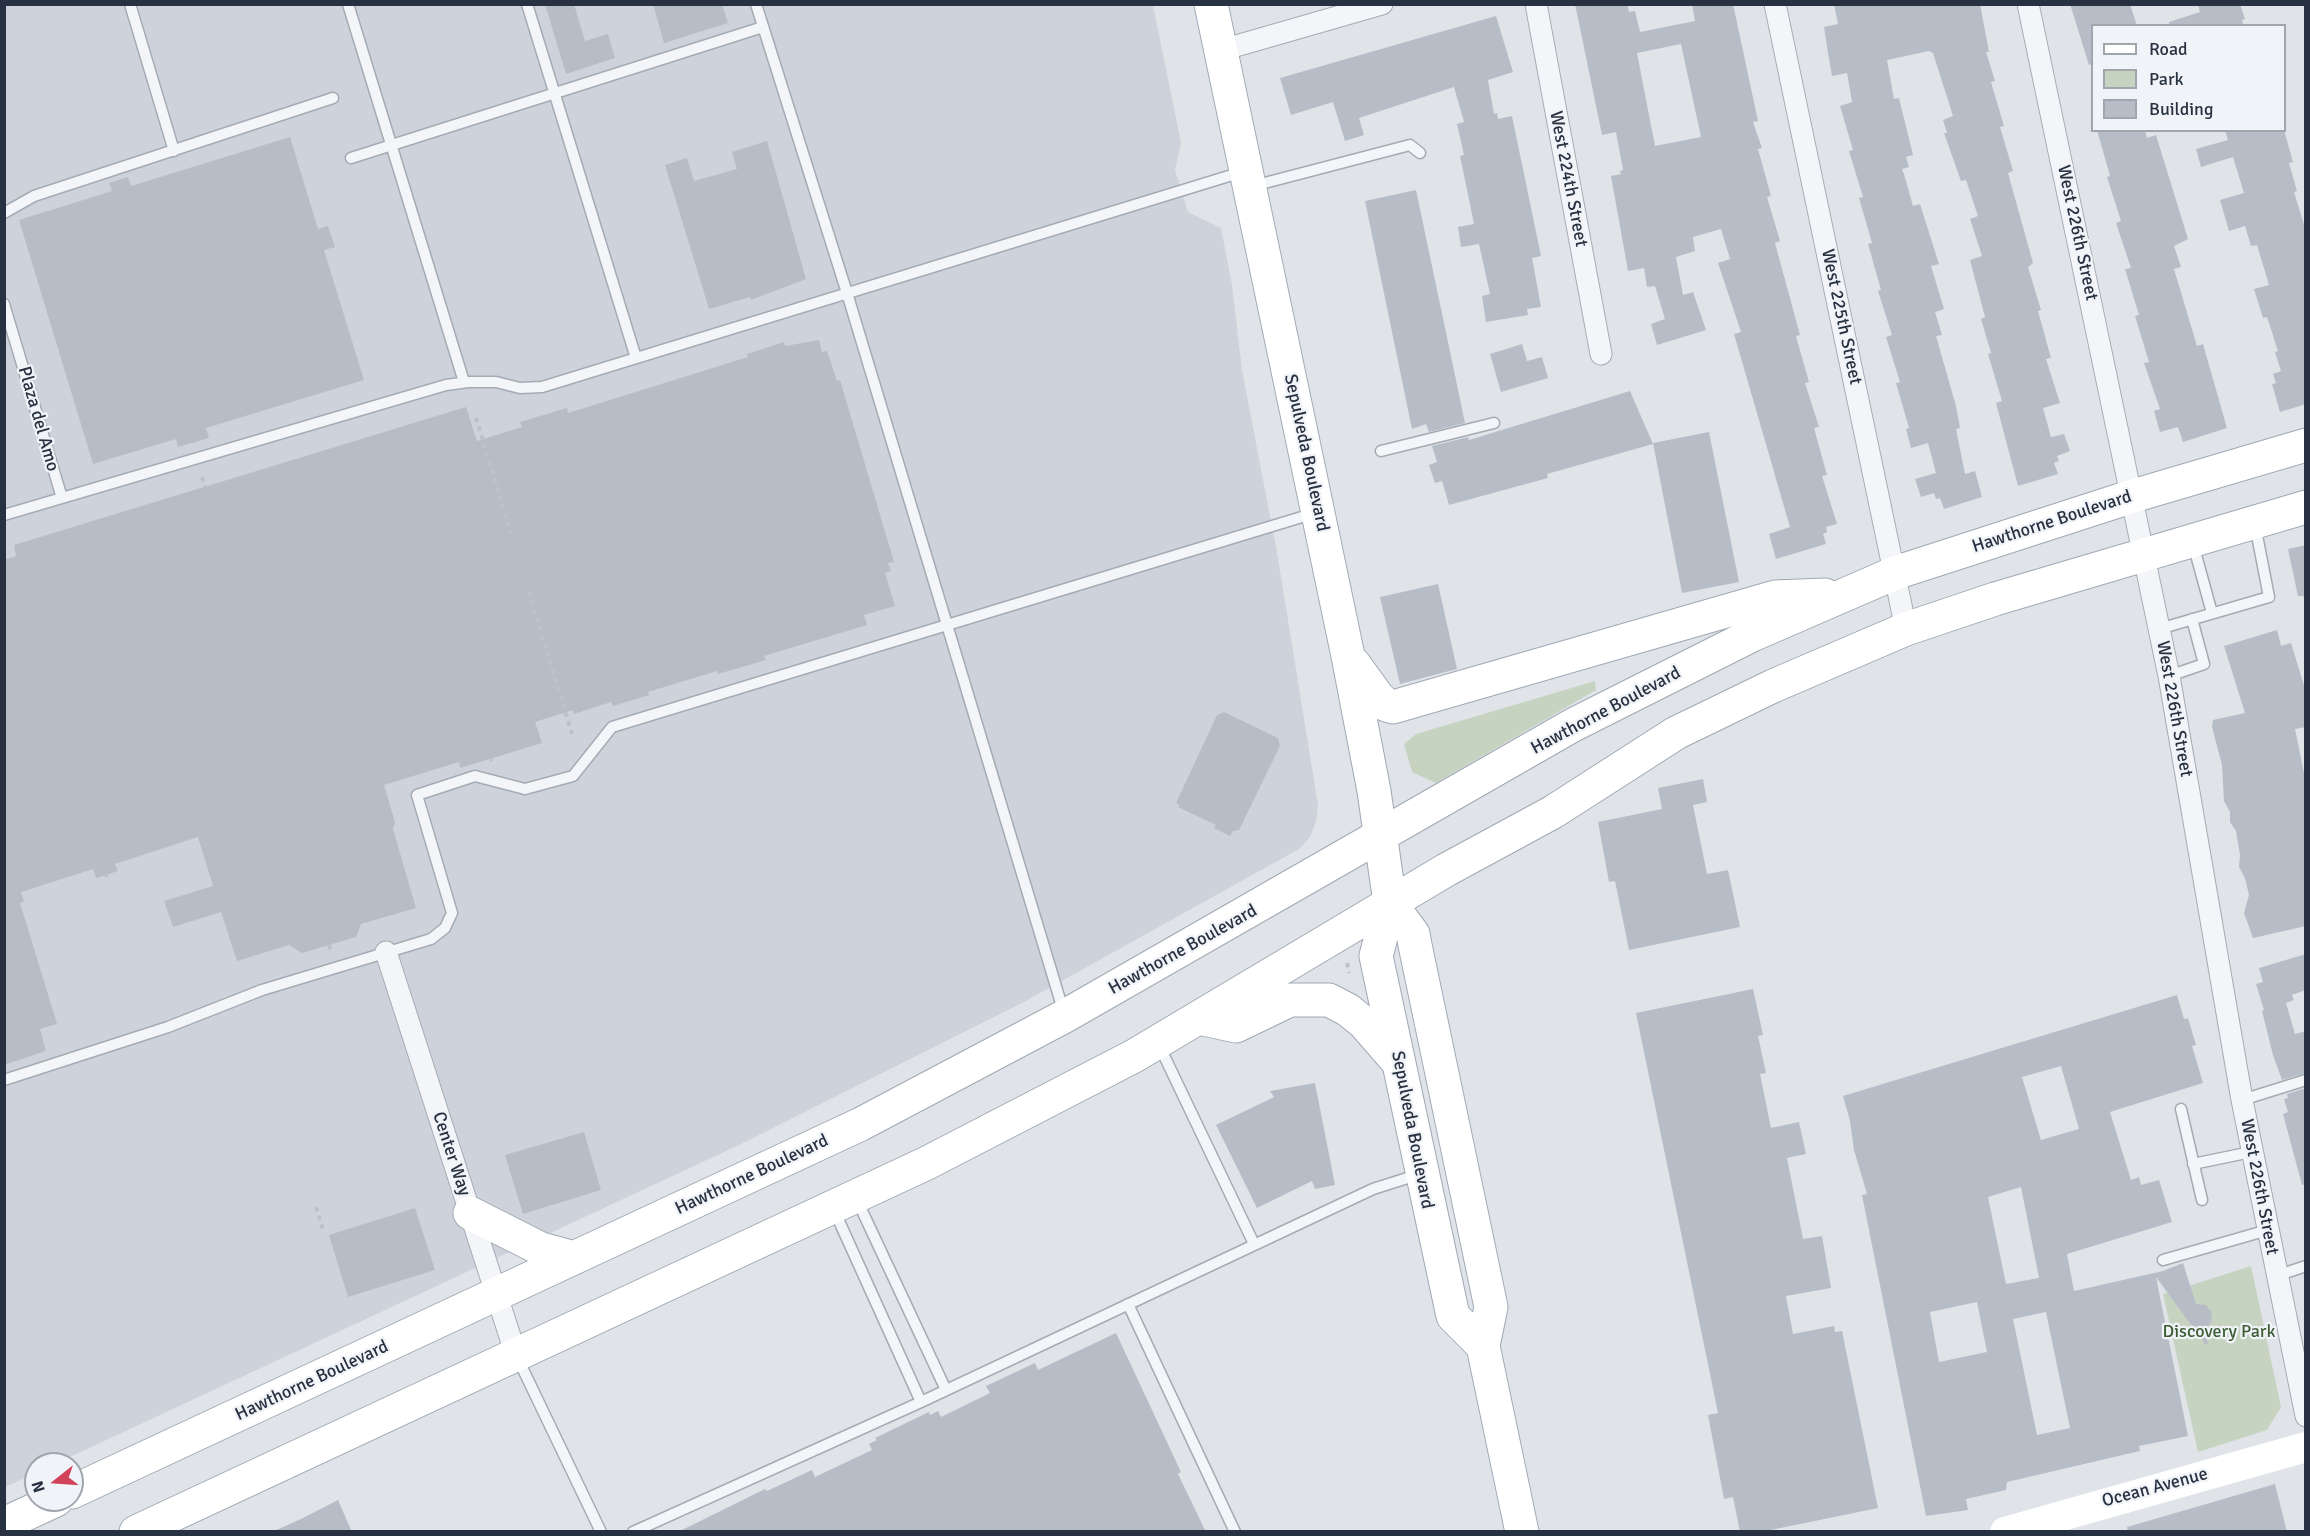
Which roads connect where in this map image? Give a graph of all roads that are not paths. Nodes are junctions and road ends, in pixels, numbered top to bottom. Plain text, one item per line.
1 (129, 4) edge
2 (348, 4) edge
3 (527, 4) edge
4 (756, 4) edge
5 (1211, 4) edge
6 (1382, 4) edge
7 (1536, 4) edge
8 (1775, 4) edge
9 (2028, 4) edge
10 (763, 27) junction
11 (1221, 50) junction
12 (555, 93) junction
13 (333, 98) dead end
14 (391, 145) junction
15 (174, 151) junction
16 (1420, 153) dead end
17 (351, 158) dead end
18 (1248, 178) junction
19 (4, 213) edge
20 (846, 293) junction
21 (4, 304) edge
22 (1601, 354) dead end
23 (636, 358) junction
24 (464, 382) junction
25 (1494, 423) dead end
26 (2306, 446) edge
27 (1381, 451) dead end
28 (2133, 496) junction
29 (62, 498) junction
30 (2306, 507) edge
31 (1318, 512) junction
32 (4, 515) edge
33 (2254, 521) junction
34 (2192, 539) junction
35 (2144, 553) junction
36 (1895, 573) junction
37 (1845, 595) junction
38 (2212, 613) junction
39 (2192, 619) junction
40 (946, 624) junction
41 (1906, 629) junction
42 (2159, 629) junction
43 (1348, 656) junction
44 (2169, 676) junction
45 (1380, 836) junction
46 (1390, 903) junction
47 (386, 952) junction
48 (1065, 1016) junction
49 (1199, 1018) junction
50 (1157, 1042) junction
51 (1399, 1063) junction
52 (4, 1080) edge
53 (2306, 1080) edge
54 (2242, 1100) junction
55 (2181, 1109) dead end
56 (2252, 1152) junction
57 (2193, 1164) junction
58 (1420, 1173) junction
59 (2202, 1200) dead end
60 (844, 1202) junction
61 (470, 1213) junction
62 (2268, 1230) junction
63 (1254, 1244) junction
64 (574, 1258) junction
65 (2163, 1260) dead end
66 (2306, 1266) edge
67 (2276, 1276) junction
68 (496, 1294) junction
69 (1128, 1304) junction
70 (1483, 1346) junction
71 (516, 1355) junction
72 (945, 1390) junction
73 (921, 1402) junction
74 (2306, 1416) edge
75 (2306, 1447) edge
76 (84, 1486) edge
77 (30, 1512) edge
78 (4, 1524) edge
79 (151, 1528) edge
80 (601, 1532) edge
81 (633, 1532) edge
82 (1235, 1532) edge
83 (1522, 1532) edge
84 (2005, 1532) edge

1 - 15 lane
2 - 14 lane
3 - 12 lane
4 - 10 lane
5 - 11 main road, Sepulveda Boulevard
6 - 11 street
7 - 22 street, West 224th Street
8 - 36 street, West 225th Street
9 - 28 street, West 226th Street
10 - 12 lane
10 - 20 lane
11 - 18 main road, Sepulveda Boulevard
12 - 14 lane
12 - 23 lane
13 - 15 lane
14 - 17 lane
14 - 24 lane
15 - 19 lane
16 - 18 lane
18 - 20 lane
18 - 31 main road, Sepulveda Boulevard
20 - 23 lane
20 - 40 lane
21 - 29 lane, Plaza del Amo
23 - 24 lane
24 - 29 lane
25 - 27 lane
26 - 28 main road, Hawthorne Boulevard
28 - 35 street, West 226th Street
28 - 36 main road, Hawthorne Boulevard
29 - 32 lane
30 - 33 main road
31 - 40 lane
31 - 43 main road, Sepulveda Boulevard
33 - 34 main road
33 - 38 lane
34 - 35 main road
34 - 38 lane
35 - 41 main road
35 - 42 street, West 226th Street
36 - 37 main road, Hawthorne Boulevard
36 - 41 street, West 225th Street
37 - 43 main road
37 - 45 main road, Hawthorne Boulevard
38 - 39 lane
39 - 42 lane
39 - 44 lane
40 - 47 lane
40 - 48 lane
41 - 46 main road
42 - 44 street, West 226th Street
43 - 45 main road, Sepulveda Boulevard
44 - 54 street, West 226th Street
45 - 46 main road, Sepulveda Boulevard
45 - 48 main road, Hawthorne Boulevard
46 - 49 main road
46 - 51 main road, Sepulveda Boulevard
46 - 70 main road, Sepulveda Boulevard
47 - 52 lane
47 - 61 street, Center Way
48 - 64 main road, Hawthorne Boulevard
49 - 50 main road
49 - 51 main road
50 - 60 main road
50 - 63 lane
51 - 58 main road, Sepulveda Boulevard
53 - 54 lane
54 - 56 street, West 226th Street
55 - 57 lane
56 - 57 lane
56 - 62 street, West 226th Street
57 - 59 lane
58 - 63 lane
58 - 70 main road, Sepulveda Boulevard
60 - 71 main road
60 - 72 lane
60 - 73 lane
61 - 64 main road
61 - 68 street, Center Way
62 - 65 lane
62 - 67 street, West 226th Street
63 - 69 lane
64 - 68 main road, Hawthorne Boulevard
66 - 67 lane
67 - 74 street, West 226th Street
68 - 71 street, Center Way
68 - 76 main road, Hawthorne Boulevard
69 - 72 lane
69 - 82 lane
70 - 83 main road, Sepulveda Boulevard
71 - 79 main road
71 - 80 lane
72 - 73 lane
73 - 81 lane
75 - 84 street, Ocean Avenue
77 - 78 main road

